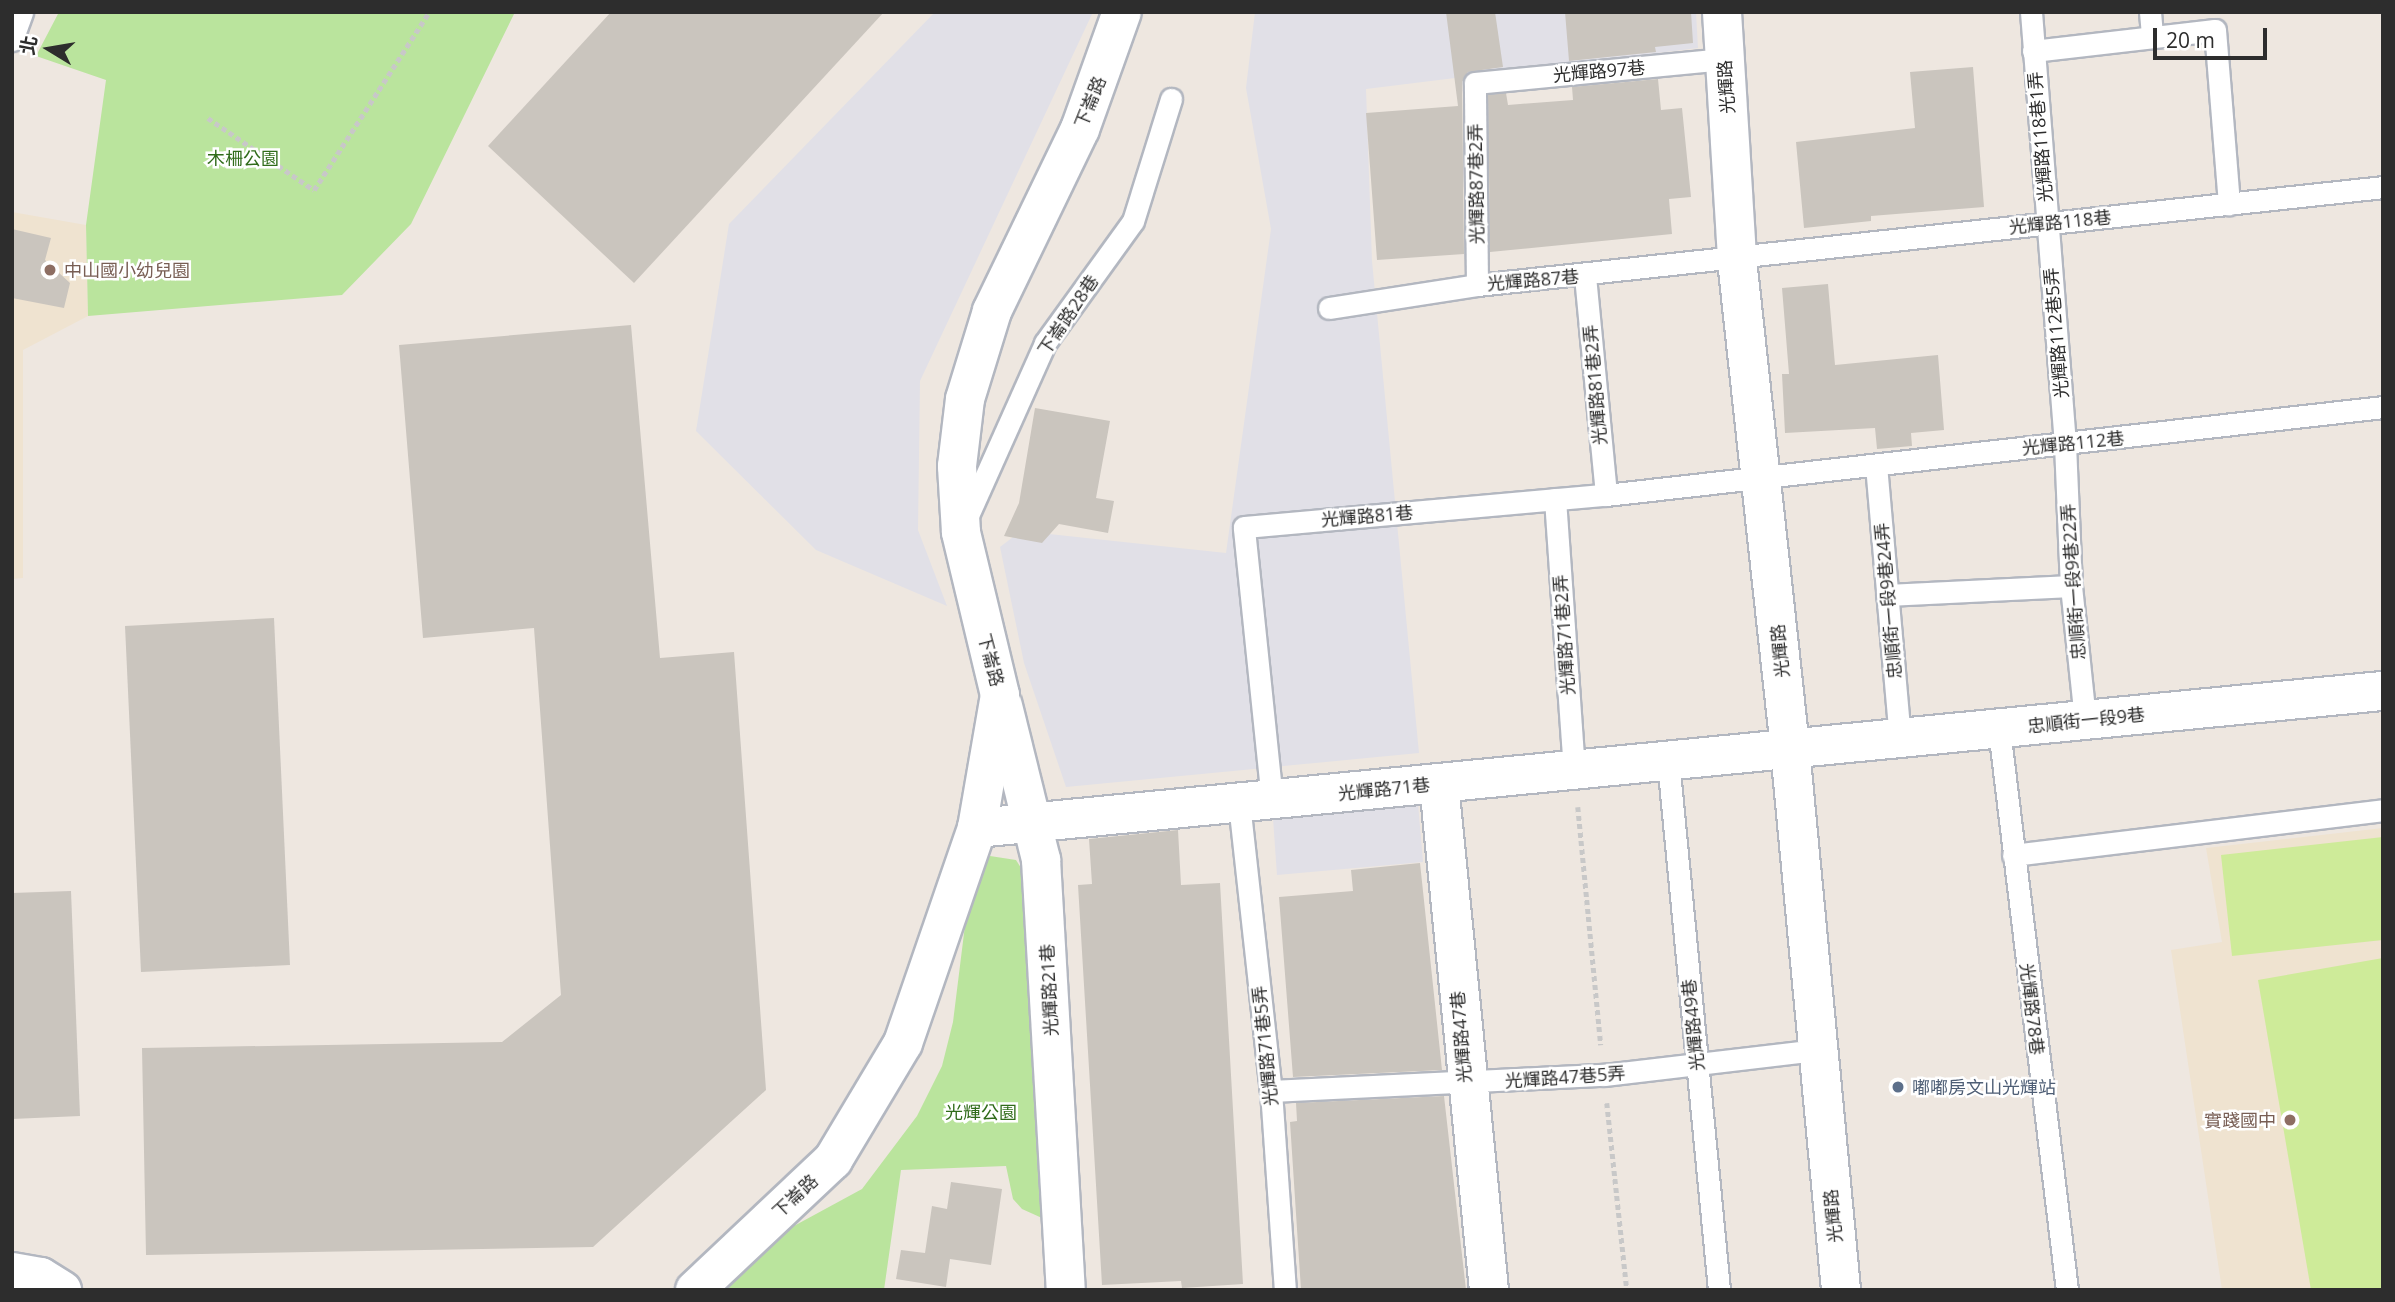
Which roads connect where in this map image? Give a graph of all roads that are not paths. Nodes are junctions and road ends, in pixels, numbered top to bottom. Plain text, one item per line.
1 (22, 12) edge
2 (1122, 12) edge
3 (1722, 12) edge
4 (2031, 12) edge
5 (2150, 12) edge
6 (2152, 36) junction
7 (12, 40) edge
8 (2033, 51) junction
9 (1724, 60) junction
10 (1475, 83) joint
11 (1171, 99) dead end
12 (2383, 187) edge
13 (2229, 204) junction
14 (2047, 223) junction
15 (1737, 260) junction
16 (1585, 276) junction
17 (1477, 285) junction
18 (1329, 309) dead end
19 (2383, 407) edge
20 (2065, 444) junction
21 (1875, 465) junction
22 (1763, 477) junction
23 (1606, 495) junction
24 (1555, 499) junction
25 (961, 532) junction
26 (2071, 586) junction
27 (1887, 595) junction
28 (2383, 691) edge
29 (1000, 695) junction
30 (2085, 720) junction
31 (1999, 729) junction
32 (1900, 738) junction
33 (1790, 749) junction
34 (1668, 761) junction
35 (1574, 770) junction
36 (1439, 784) junction
37 (1255, 801) junction
38 (2383, 810) edge
39 (1035, 823) junction
40 (977, 828) junction
41 (2013, 855) junction
42 (1816, 1050) junction
43 (1697, 1066) junction
44 (1466, 1084) junction
45 (1270, 1091) junction
46 (695, 1290) edge
47 (1066, 1290) edge
48 (1285, 1290) edge
49 (1489, 1290) edge
50 (1719, 1290) edge
51 (1841, 1290) edge
52 (2067, 1290) edge

1 - 7 lane
2 - 25 street, 下崙路
3 - 9 street, 光輝路
4 - 8 lane, 光輝路118巷1弄
5 - 6 lane
6 - 8 lane
6 - 13 lane
8 - 14 lane, 光輝路118巷1弄
9 - 10 lane, 光輝路97巷
9 - 15 street, 光輝路
10 - 17 lane, 光輝路87巷2弄
11 - 25 lane, 下崙路28巷
12 - 13 lane, 光輝路118巷
13 - 14 lane, 光輝路118巷
14 - 15 lane, 光輝路118巷
14 - 20 lane, 光輝路112巷5弄
15 - 16 lane, 光輝路87巷
15 - 22 street, 光輝路
16 - 17 lane, 光輝路87巷
16 - 23 lane, 光輝路81巷2弄
17 - 18 lane, 光輝路87巷
19 - 20 lane, 光輝路112巷
20 - 21 lane, 光輝路112巷
20 - 26 lane, 忠順街一段9巷22弄
21 - 22 lane, 光輝路112巷
21 - 27 lane, 忠順街一段9巷24弄
22 - 23 lane, 光輝路81巷
22 - 33 street, 光輝路
23 - 24 lane, 光輝路81巷
24 - 35 lane, 光輝路71巷2弄
24 - 37 lane, 光輝路81巷
25 - 29 street, 下崙路
26 - 27 lane
26 - 30 lane, 忠順街一段9巷22弄
27 - 32 lane, 忠順街一段9巷24弄
28 - 30 street, 忠順街一段9巷
29 - 39 street, 光輝路21巷
29 - 40 street, 下崙路
30 - 31 street, 忠順街一段9巷
31 - 32 street, 忠順街一段9巷
31 - 41 lane, 光輝路78巷
32 - 33 street, 忠順街一段9巷
33 - 34 street, 光輝路71巷
33 - 42 street, 光輝路
34 - 35 street, 光輝路71巷
34 - 43 lane, 光輝路49巷
35 - 36 street, 光輝路71巷
36 - 37 street, 光輝路71巷
36 - 44 street, 光輝路47巷
37 - 39 street, 光輝路71巷
37 - 45 lane, 光輝路71巷5弄
38 - 41 lane
39 - 40 street, 光輝路71巷
39 - 47 street, 光輝路21巷
40 - 46 street, 下崙路
41 - 52 lane, 光輝路78巷
42 - 43 lane, 光輝路47巷5弄
42 - 51 street, 光輝路
43 - 44 lane, 光輝路47巷5弄
43 - 50 lane, 光輝路49巷
44 - 45 lane, 光輝路47巷5弄
44 - 49 street, 光輝路47巷
45 - 48 lane, 光輝路71巷5弄

